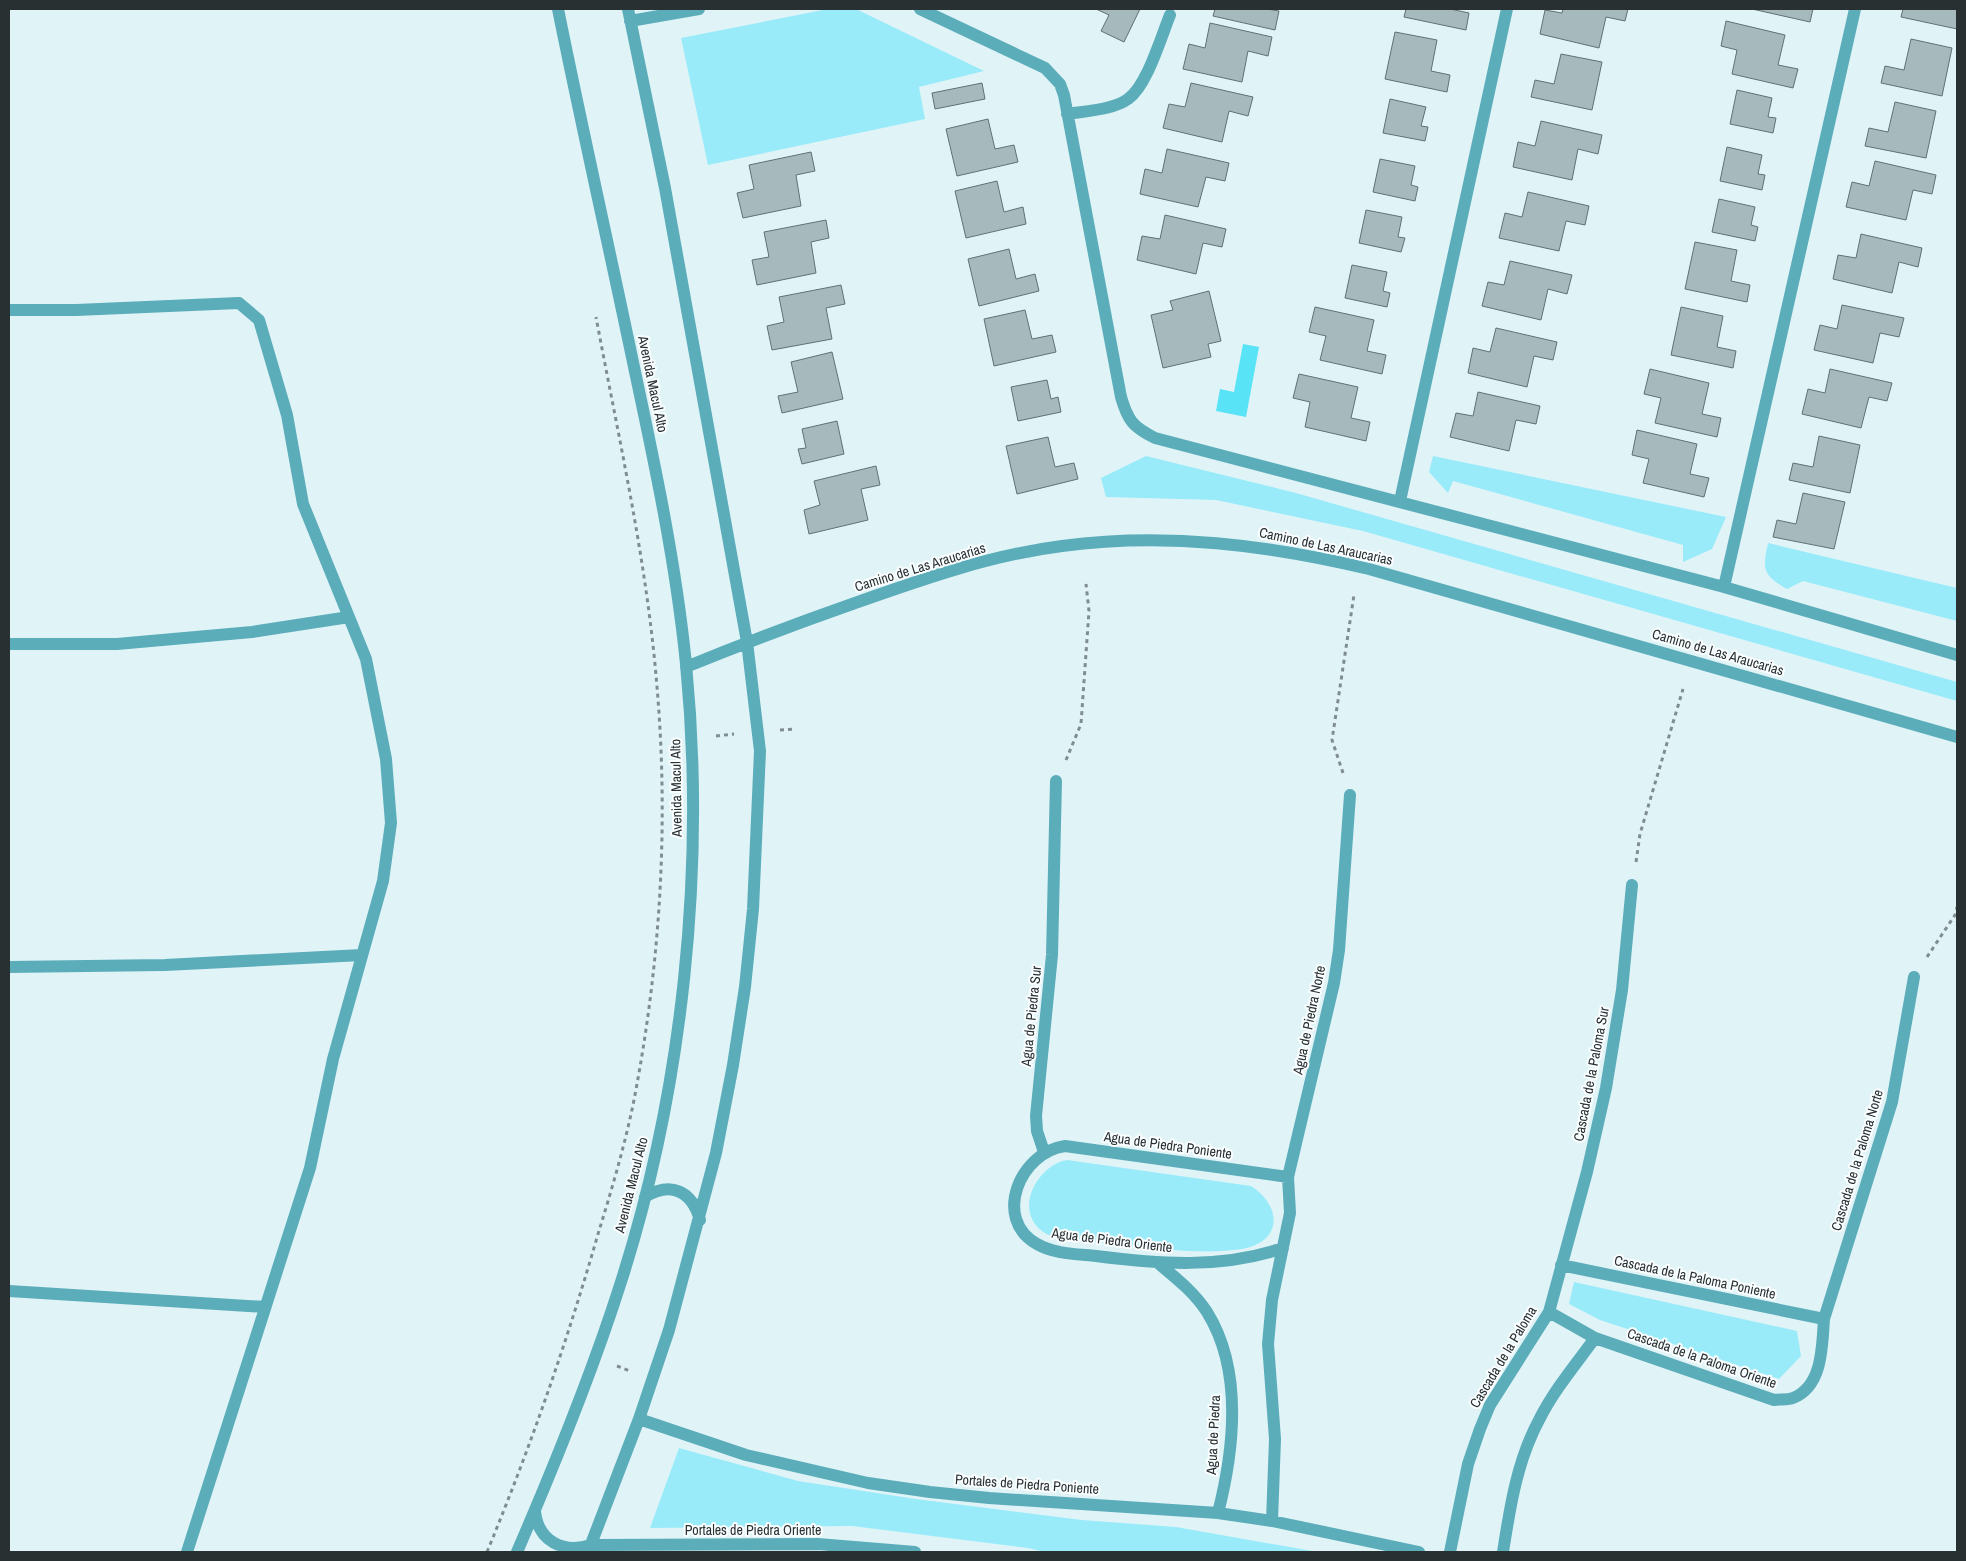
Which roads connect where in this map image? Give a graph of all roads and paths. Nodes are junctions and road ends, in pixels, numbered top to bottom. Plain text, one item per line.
1 (558, 9) edge
2 (699, 9) edge
3 (920, 9) edge
4 (1507, 9) edge
5 (1855, 9) edge
6 (629, 15) edge
7 (1170, 15) dead end
8 (1067, 114) junction
9 (9, 310) edge
10 (595, 311) dead end
11 (1400, 501) junction
12 (1086, 584) dead end
13 (1724, 587) junction
14 (1354, 594) dead end
15 (349, 618) junction
16 (746, 642) junction
17 (9, 644) edge
18 (1957, 654) edge
19 (686, 667) junction
20 (1683, 689) dead end
21 (795, 729) dead end
22 (758, 732) junction
23 (690, 738) junction
24 (1957, 738) edge
25 (660, 740) junction
26 (1056, 781) joint
27 (1350, 795) joint
28 (1632, 885) joint
29 (1957, 907) edge
30 (362, 955) junction
31 (9, 967) edge
32 (1914, 977) joint
33 (1044, 1152) junction
34 (1288, 1177) junction
35 (645, 1197) junction
36 (700, 1220) junction
37 (1283, 1248) junction
38 (1158, 1263) junction
39 (1561, 1265) junction
40 (9, 1291) edge
41 (265, 1307) junction
42 (1549, 1312) junction
43 (1824, 1319) junction
44 (1595, 1338) junction
45 (564, 1346) junction
46 (596, 1358) junction
47 (652, 1380) junction
48 (639, 1419) junction
49 (535, 1510) junction
50 (1218, 1513) junction
51 (1272, 1521) junction
52 (590, 1549) edge
53 (187, 1552) edge
54 (487, 1552) edge
55 (518, 1552) edge
56 (915, 1552) edge
57 (1419, 1552) edge
58 (1450, 1552) edge
59 (1503, 1552) edge

1 - 19 street, Avenida Macul Alto
2 - 6 street
3 - 8 street
4 - 11 street
5 - 13 street
6 - 16 street
7 - 8 street
8 - 11 street
9 - 15 street
10 - 25 path
11 - 13 street
12 - 26 path
13 - 18 street
14 - 27 path
15 - 17 street
15 - 30 street
16 - 19 street, Camino de Las Araucarias
16 - 22 street
16 - 24 street, Camino de Las Araucarias
19 - 23 street, Avenida Macul Alto
20 - 28 path
21 - 22 path
22 - 23 path
22 - 36 street
23 - 25 path
23 - 35 street, Avenida Macul Alto
25 - 45 path
26 - 33 street, Agua de Piedra Sur
27 - 34 street, Agua de Piedra Norte
28 - 39 street, Cascada de la Paloma Sur
29 - 32 path
30 - 31 street
30 - 41 street
32 - 43 street, Cascada de la Paloma Norte
33 - 34 street, Agua de Piedra Poniente
33 - 38 street, Agua de Piedra Oriente
34 - 37 street, Agua de Piedra Norte
35 - 36 street
35 - 46 street, Avenida Macul Alto
36 - 47 street
37 - 38 street, Agua de Piedra Oriente
37 - 51 street
38 - 50 street, Agua de Piedra
39 - 42 street, Cascada de la Paloma
39 - 43 street, Cascada de la Paloma Poniente
40 - 41 street
41 - 53 street
42 - 44 street, Cascada de la Paloma Oriente
42 - 58 street, Cascada de la Paloma
43 - 44 street, Cascada de la Paloma Oriente
44 - 59 street
45 - 46 path
45 - 54 path
46 - 47 path
46 - 49 street, Avenida Macul Alto
47 - 48 street
48 - 50 street, Portales de Piedra Poniente
48 - 52 street
49 - 52 street, Portales de Piedra Oriente
49 - 55 street, Avenida Macul Alto
50 - 51 street, Portales de Piedra Poniente
51 - 57 street, Portales de Piedra Poniente
52 - 56 street, Portales de Piedra Oriente

